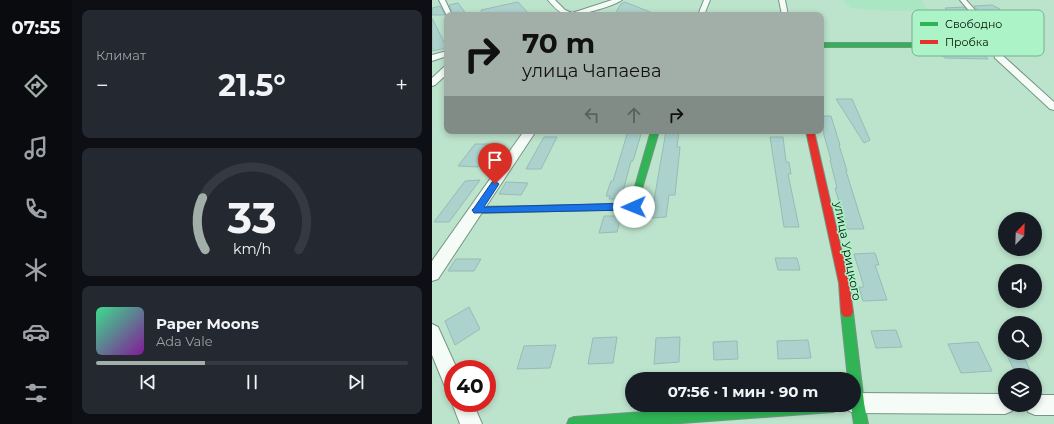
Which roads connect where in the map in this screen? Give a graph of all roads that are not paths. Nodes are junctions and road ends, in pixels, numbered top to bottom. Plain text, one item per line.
1 (442, 0) edge
2 (551, 0) edge
3 (619, 0) edge
4 (707, 0) edge
5 (782, 0) edge
6 (963, 0) edge
7 (972, 10) edge
8 (448, 12) edge
9 (565, 12) edge
10 (581, 12) edge
11 (702, 12) edge
12 (784, 12) edge
13 (824, 45) edge
14 (912, 45) edge
15 (444, 54) edge
16 (998, 56) edge
17 (432, 58) edge
18 (444, 72) edge
19 (432, 83) edge
20 (1054, 107) edge
21 (528, 134) edge
22 (654, 134) edge
23 (811, 134) edge
24 (477, 210) junction
25 (432, 274) edge
26 (432, 336) edge
27 (444, 362) edge
28 (852, 372) edge
29 (861, 403) edge
30 (998, 404) edge
31 (1042, 404) edge
32 (1054, 405) edge
33 (466, 412) edge
34 (738, 412) edge
35 (858, 412) edge
36 (471, 424) edge
37 (574, 424) edge
38 (861, 424) edge

1 - 8 street
2 - 9 street
3 - 10 street
4 - 11 street
5 - 12 street
6 - 7 street
13 - 14 street
15 - 17 street
16 - 20 street
18 - 19 street
21 - 24 street
22 - 24 street
23 - 28 street, улица Урицкого
24 - 25 street
26 - 27 street
29 - 30 street
31 - 32 street
33 - 36 street
34 - 37 street
35 - 38 street, улица Урицкого

